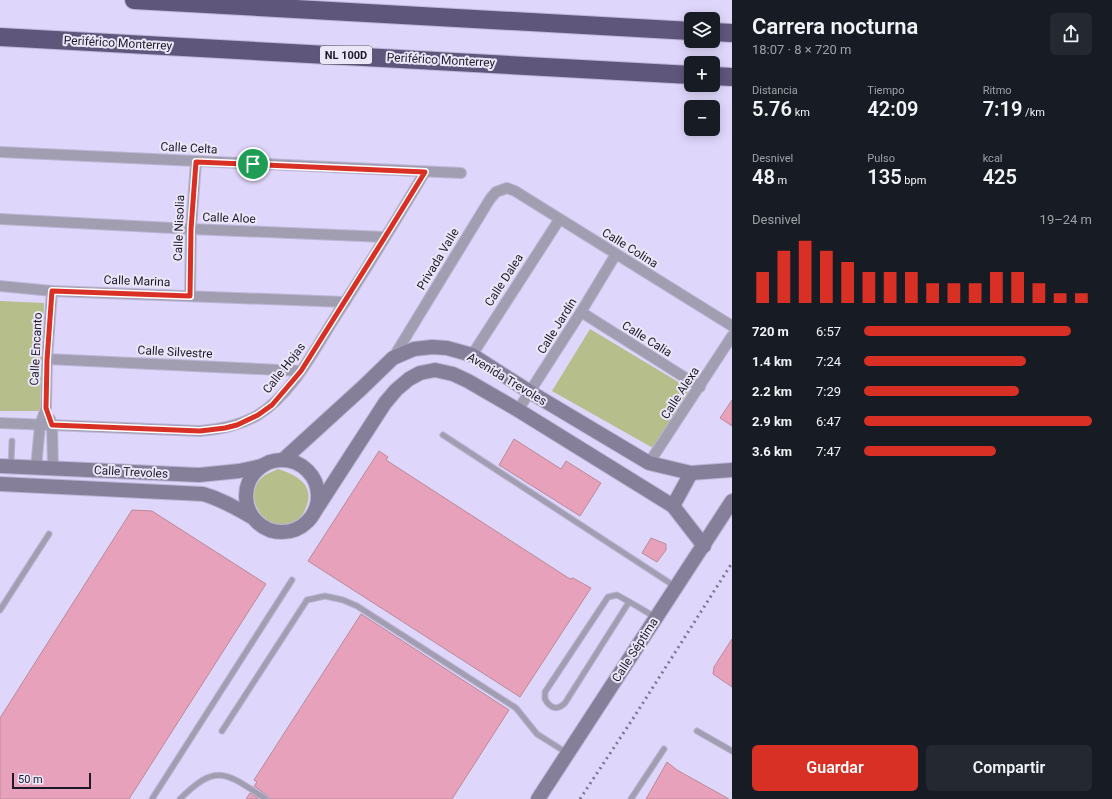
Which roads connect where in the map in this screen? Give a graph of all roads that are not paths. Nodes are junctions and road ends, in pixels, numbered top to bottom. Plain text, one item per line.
1 (134, 0) edge
2 (684, 31) edge
3 (720, 33) edge
4 (732, 34) edge
5 (0, 37) edge
6 (684, 75) edge
7 (720, 76) edge
8 (732, 77) edge
9 (0, 152) edge
10 (196, 162) junction
11 (425, 172) junction
12 (461, 173) dead end
13 (515, 191) joint
14 (0, 219) edge
15 (559, 220) junction
16 (191, 229) junction
17 (385, 237) junction
18 (616, 254) junction
19 (0, 286) edge
20 (52, 291) junction
21 (190, 296) junction
22 (345, 302) junction
23 (581, 312) junction
24 (732, 326) edge
25 (732, 336) edge
26 (472, 355) junction
27 (393, 358) junction
28 (47, 360) junction
29 (301, 371) junction
30 (700, 387) junction
31 (530, 392) junction
32 (46, 408) junction
33 (518, 410) junction
34 (0, 423) edge
35 (40, 424) junction
36 (52, 425) junction
37 (443, 435) dead end
38 (12, 441) dead end
39 (283, 460) junction
40 (650, 463) junction
41 (5, 466) edge
42 (262, 466) junction
43 (36, 468) junction
44 (53, 468) junction
45 (732, 470) edge
46 (691, 473) junction
47 (0, 484) edge
48 (732, 501) edge
49 (672, 506) junction
50 (315, 511) junction
51 (252, 517) junction
52 (49, 534) dead end
53 (704, 546) junction
54 (292, 580) dead end
55 (677, 587) junction
56 (629, 602) junction
57 (0, 610) edge
58 (656, 618) junction
59 (222, 731) dead end
60 (697, 731) dead end
61 (664, 749) dead end
62 (732, 751) edge
63 (568, 754) junction
64 (152, 799) edge
65 (180, 799) edge
66 (266, 799) edge
67 (538, 799) edge
68 (631, 799) edge

1 - 2 highway
3 - 4 highway
5 - 6 highway, Periférico Monterrey / NL 100D
7 - 8 highway
9 - 10 street, Calle Celta
10 - 11 street, Calle Celta
10 - 16 street, Calle Nisolia
11 - 12 street, Calle Celta
11 - 17 street, Calle Hojas
13 - 15 street, Calle Colina
13 - 27 street, Privada Valle
14 - 16 street, Calle Aloe
15 - 18 street, Calle Colina
15 - 26 street, Calle Dalea
16 - 17 street, Calle Aloe
16 - 21 street, Calle Nisolia
17 - 22 street, Calle Hojas
18 - 23 street, Calle Jardín
18 - 24 street, Calle Colina
19 - 20 street, Calle Marina
20 - 21 street, Calle Marina
20 - 28 street, Calle Encanto
21 - 22 street, Calle Marina
22 - 29 street, Calle Hojas
23 - 30 street, Calle Calia
23 - 31 street, Calle Jardín
25 - 30 street, Calle Alexa
26 - 27 street, Avenida Trevoles
26 - 31 street, Avenida Trevoles
27 - 39 street, Avenida Trevoles
28 - 29 street, Calle Silvestre
28 - 32 street, Calle Encanto
29 - 36 street, Calle Hojas
30 - 40 street, Calle Alexa
31 - 33 street, Calle Jardín
31 - 40 street, Avenida Trevoles
32 - 35 street, Calle Encanto
32 - 36 street, Calle Encanto
33 - 49 street, Avenida Trevoles
33 - 50 street, Avenida Trevoles
34 - 35 street, Calle Hojas
35 - 36 street, Calle Hojas
35 - 43 street, Calle Encanto
36 - 44 street, Calle Encanto
37 - 55 lane
38 - 41 lane
39 - 42 street
39 - 50 street
40 - 46 street, Avenida Trevoles
41 - 43 street, Calle Trevoles
42 - 44 street, Calle Trevoles
42 - 51 street
43 - 44 street, Calle Trevoles
45 - 46 street, Avenida Trevoles
46 - 49 street
47 - 51 street, Calle Trevoles
48 - 53 street, Calle Séptima
49 - 53 street, Avenida Trevoles
50 - 51 street
52 - 57 lane
53 - 55 street, Calle Séptima
54 - 64 lane
55 - 58 street, Calle Séptima
56 - 56 lane
56 - 58 lane
58 - 63 street, Calle Séptima
59 - 63 lane
60 - 62 lane
61 - 68 lane
63 - 67 street, Calle Séptima
65 - 66 lane

